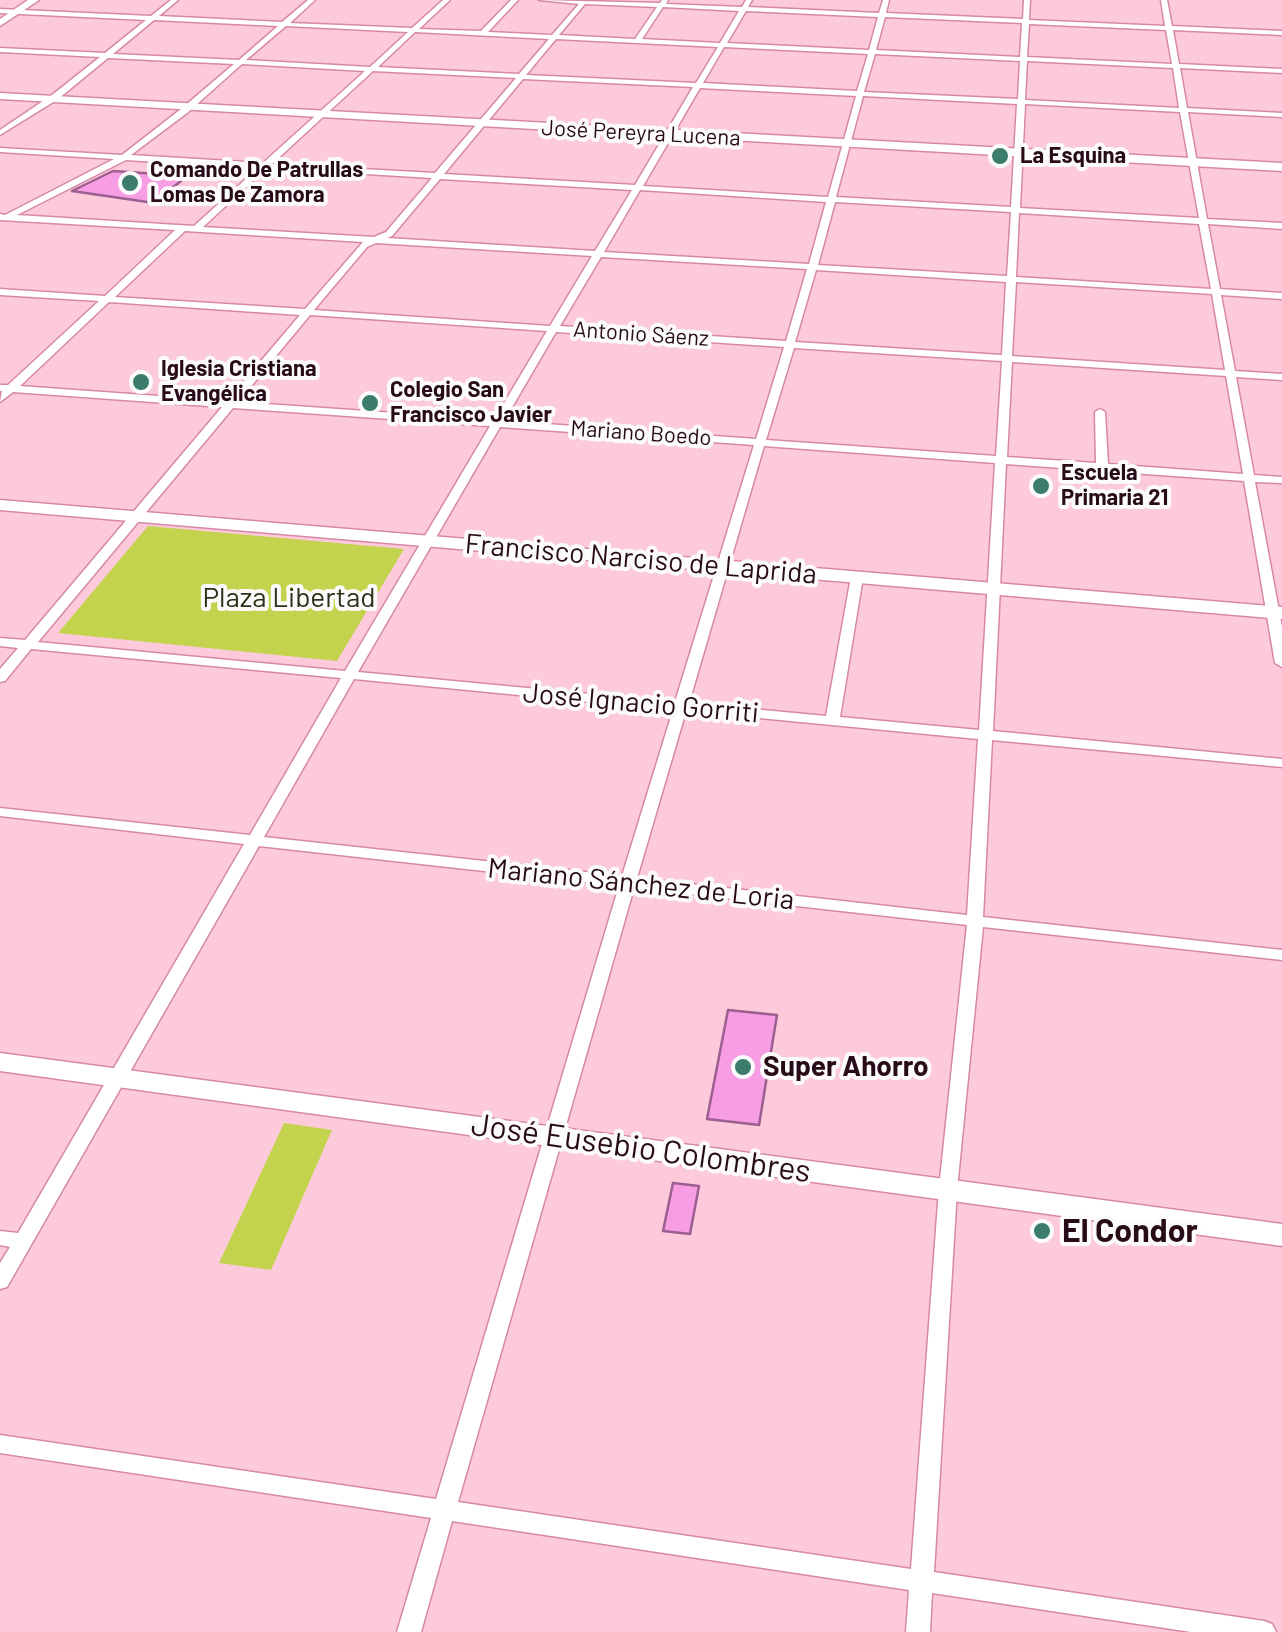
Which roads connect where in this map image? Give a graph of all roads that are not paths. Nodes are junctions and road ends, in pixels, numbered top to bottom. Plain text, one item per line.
1 (34, 0) edge
2 (175, 0) edge
3 (312, 0) edge
4 (447, 0) edge
5 (515, 0) edge
6 (542, 0) edge
7 (886, 0) edge
8 (1027, 0) edge
9 (1164, 0) edge
10 (584, 1) edge
11 (663, 3) edge
12 (746, 4) edge
13 (0, 11) edge
14 (17, 12) junction
15 (882, 16) junction
16 (153, 18) junction
17 (1026, 22) junction
18 (0, 23) edge
19 (284, 24) junction
20 (1169, 28) junction
21 (412, 30) junction
22 (1282, 33) edge
23 (483, 34) junction
24 (554, 37) junction
25 (638, 41) junction
26 (724, 45) junction
27 (0, 50) edge
28 (872, 52) junction
29 (106, 56) junction
30 (1024, 59) junction
31 (238, 62) junction
32 (1176, 66) junction
33 (370, 70) junction
34 (1282, 71) edge
35 (520, 77) junction
36 (699, 86) junction
37 (860, 94) junction
38 (0, 96) edge
39 (52, 100) junction
40 (1022, 102) junction
41 (187, 108) junction
42 (1184, 110) junction
43 (322, 115) junction
44 (1282, 115) edge
45 (481, 124) junction
46 (0, 133) edge
47 (671, 134) junction
48 (847, 144) junction
49 (0, 150) edge
50 (1019, 152) junction
51 (122, 158) junction
52 (1194, 162) junction
53 (264, 166) junction
54 (1282, 167) edge
55 (438, 177) junction
56 (638, 189) junction
57 (831, 200) junction
58 (1015, 210) junction
59 (2, 219) edge
60 (1203, 222) junction
61 (1282, 226) edge
62 (183, 228) junction
63 (196, 229) junction
64 (378, 240) junction
65 (600, 254) junction
66 (812, 266) junction
67 (1009, 278) junction
68 (0, 292) edge
69 (1216, 292) junction
70 (1282, 296) edge
71 (108, 299) junction
72 (306, 313) junction
73 (556, 328) junction
74 (788, 344) junction
75 (1006, 358) junction
76 (1230, 374) junction
77 (1282, 377) edge
78 (5, 388) edge
79 (0, 399) edge
80 (230, 404) junction
81 (1100, 412) dead end
82 (499, 423) junction
83 (760, 442) junction
84 (1000, 460) junction
85 (1102, 467) junction
86 (1249, 478) junction
87 (1282, 480) edge
88 (0, 505) edge
89 (133, 517) junction
90 (427, 541) junction
91 (724, 566) junction
92 (857, 577) junction
93 (994, 589) junction
94 (1277, 612) edge
95 (0, 642) edge
96 (28, 645) junction
97 (1282, 663) edge
98 (350, 675) junction
99 (0, 678) edge
100 (681, 706) junction
101 (832, 720) junction
102 (986, 735) junction
103 (1282, 763) edge
104 (0, 812) edge
105 (254, 840) junction
106 (627, 882) junction
107 (975, 921) junction
108 (1282, 955) edge
109 (0, 1062) edge
110 (119, 1078) junction
111 (552, 1136) junction
112 (948, 1189) junction
113 (1282, 1235) edge
114 (0, 1238) edge
115 (23, 1241) junction
116 (0, 1281) edge
117 (0, 1444) edge
118 (446, 1511) junction
119 (920, 1580) junction
120 (408, 1632) edge
121 (918, 1632) edge
122 (1264, 1632) edge

1 - 14 street
2 - 16 street
3 - 19 street
4 - 21 street
5 - 23 street
6 - 10 street
7 - 15 street
8 - 17 street
9 - 20 street
10 - 11 street
10 - 24 street
11 - 12 street
11 - 25 street
12 - 15 street
12 - 26 street
13 - 14 street
14 - 16 street
14 - 18 street
15 - 17 street
15 - 28 street
16 - 19 street
16 - 29 street
17 - 20 street
17 - 30 street
19 - 21 street
19 - 31 street
20 - 22 street
20 - 32 street
21 - 23 street
21 - 33 street
23 - 24 street
24 - 25 street
24 - 35 street
25 - 26 street
26 - 28 street
26 - 36 street
27 - 29 street
28 - 30 street
28 - 37 street
29 - 31 street
29 - 39 street
30 - 32 street
30 - 40 street
31 - 33 street
31 - 41 street
32 - 34 street
32 - 42 street
33 - 35 street
33 - 43 street
35 - 36 street
35 - 45 street
36 - 37 street
36 - 47 street
37 - 40 street
37 - 48 street
38 - 39 street, José Pereyra Lucena
39 - 41 street, José Pereyra Lucena
39 - 46 street
40 - 42 street
40 - 50 street
41 - 43 street, José Pereyra Lucena
41 - 51 street
42 - 44 street
42 - 52 street
43 - 45 street, José Pereyra Lucena
43 - 53 street
45 - 47 street, José Pereyra Lucena
45 - 55 street
47 - 48 street, José Pereyra Lucena
47 - 56 street
48 - 50 street, José Pereyra Lucena
48 - 57 street
49 - 51 street
50 - 52 street, José Pereyra Lucena
50 - 58 street
51 - 53 street
51 - 59 street
52 - 54 street, José Pereyra Lucena
52 - 60 street
53 - 55 street
53 - 63 street
55 - 56 street
55 - 64 street
56 - 57 street
56 - 65 street
57 - 58 street
57 - 66 street
58 - 60 street
58 - 67 street
59 - 62 street
60 - 61 street
60 - 69 street
62 - 63 street
62 - 71 street
63 - 64 street
64 - 65 street
64 - 72 street
65 - 66 street
65 - 73 street
66 - 67 street
66 - 74 street
67 - 69 street
67 - 75 street
68 - 71 street, Antonio Sáenz
69 - 70 street
69 - 76 street
71 - 72 street, Antonio Sáenz
71 - 78 street
72 - 73 street, Antonio Sáenz
72 - 80 street
73 - 74 street, Antonio Sáenz
73 - 82 street
74 - 75 street, Antonio Sáenz
74 - 83 street
75 - 76 street, Antonio Sáenz
75 - 84 street
76 - 77 street, Antonio Sáenz
76 - 86 street
78 - 79 street
78 - 80 street, Mariano Boedo
80 - 82 street, Mariano Boedo
80 - 89 street
81 - 85 street
82 - 83 street, Mariano Boedo
82 - 90 street
83 - 84 street, Mariano Boedo
83 - 91 street
84 - 85 street, Mariano Boedo
84 - 93 street
85 - 86 street, Mariano Boedo
86 - 87 street, Mariano Boedo
86 - 94 street
88 - 89 street, Francisco Narciso de Laprida
89 - 90 street, Francisco Narciso de Laprida
89 - 96 street
90 - 91 street, Francisco Narciso de Laprida
90 - 98 street
91 - 92 street, Francisco Narciso de Laprida
91 - 100 street
92 - 93 street, Francisco Narciso de Laprida
92 - 101 street
93 - 94 street, Francisco Narciso de Laprida
93 - 102 street
94 - 97 street
95 - 96 street, José Ignacio Gorriti
96 - 98 street, José Ignacio Gorriti
96 - 99 street
98 - 100 street, José Ignacio Gorriti
98 - 105 street
100 - 101 street, José Ignacio Gorriti
100 - 106 street
101 - 102 street, José Ignacio Gorriti
102 - 103 street, José Ignacio Gorriti
102 - 107 street
104 - 105 street, Mariano Sánchez de Loria
105 - 106 street, Mariano Sánchez de Loria
105 - 110 street
106 - 107 street, Mariano Sánchez de Loria
106 - 111 street
107 - 108 street, Mariano Sánchez de Loria
107 - 112 street
109 - 110 street, José Eusebio Colombres
110 - 111 street, José Eusebio Colombres
110 - 115 street
111 - 112 street, José Eusebio Colombres
111 - 118 street
112 - 113 street, José Eusebio Colombres
112 - 119 street
114 - 115 street
115 - 116 street
117 - 118 street
118 - 119 street
118 - 120 street
119 - 121 street
119 - 122 street

